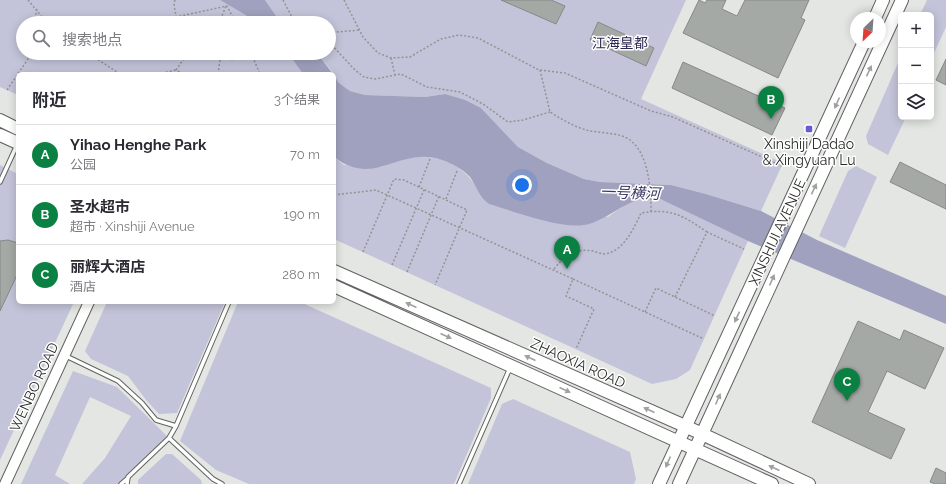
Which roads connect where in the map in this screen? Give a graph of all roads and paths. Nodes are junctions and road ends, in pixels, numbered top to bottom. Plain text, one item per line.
1 (28, 0) edge
2 (175, 0) edge
3 (284, 0) edge
4 (344, 0) edge
5 (883, 0) edge
6 (902, 0) edge
7 (227, 6) junction
8 (37, 9) junction
9 (878, 12) edge
10 (36, 16) edge
11 (42, 16) edge
12 (176, 16) edge
13 (184, 16) edge
14 (222, 16) edge
15 (232, 16) edge
16 (291, 16) edge
17 (360, 30) junction
18 (336, 32) edge
19 (861, 48) edge
20 (336, 50) edge
21 (391, 58) junction
22 (27, 60) edge
23 (99, 60) edge
24 (183, 60) edge
25 (220, 60) edge
26 (254, 60) edge
27 (176, 70) junction
28 (539, 70) junction
29 (19, 72) edge
30 (117, 72) edge
31 (167, 72) edge
32 (180, 72) edge
33 (218, 72) edge
34 (259, 72) edge
35 (395, 75) junction
36 (16, 77) edge
37 (7, 90) dead end
38 (550, 112) junction
39 (0, 120) edge
40 (16, 128) edge
41 (0, 135) edge
42 (16, 142) edge
43 (16, 147) edge
44 (430, 159) dead end
45 (782, 166) dead end
46 (457, 171) dead end
47 (0, 182) edge
48 (419, 187) junction
49 (424, 189) junction
50 (388, 194) junction
51 (336, 195) edge
52 (439, 196) junction
53 (446, 200) junction
54 (416, 208) junction
55 (651, 212) junction
56 (431, 215) junction
57 (460, 228) junction
58 (707, 232) junction
59 (744, 250) dead end
60 (363, 252) dead end
61 (392, 266) dead end
62 (553, 270) junction
63 (336, 272) edge
64 (407, 272) dead end
65 (573, 279) junction
66 (435, 285) dead end
67 (336, 287) edge
68 (675, 297) junction
69 (88, 304) edge
70 (228, 304) edge
71 (646, 312) junction
72 (715, 316) dead end
73 (704, 339) dead end
74 (576, 349) dead end
75 (64, 356) junction
76 (511, 366) junction
77 (176, 426) junction
78 (685, 426) junction
79 (702, 434) junction
80 (169, 438) junction
81 (678, 441) junction
82 (695, 449) junction
83 (128, 477) junction
84 (213, 479) junction
85 (5, 484) edge
86 (122, 484) edge
87 (127, 484) edge
88 (210, 484) edge
89 (222, 484) edge
90 (459, 484) edge
91 (659, 484) edge
92 (679, 484) edge
93 (772, 484) edge
94 (809, 484) edge

1 - 8 path
2 - 12 path
3 - 16 path
4 - 17 path
5 - 9 main road
79 -> 6 main road, XINSHIJI AVENUE
7 - 13 path
7 - 14 path
7 - 15 path
8 - 10 path
8 - 11 path
17 - 18 path
17 - 21 path
19 -> 78 main road, XINSHIJI AVENUE
20 - 35 path
21 - 28 path
21 - 35 path
22 - 29 path
23 - 30 path
24 - 27 path
25 - 33 path
26 - 34 path
27 - 31 path
27 - 32 path
28 - 38 path
28 - 45 path
35 - 38 path
36 - 37 path
38 - 55 path
39 - 40 main road
41 - 42 main road
43 - 47 lane
44 - 48 path
46 - 53 path
48 - 49 path
48 - 50 path
49 - 52 path
49 - 54 path
50 - 51 path
50 - 54 path
50 - 60 path
52 - 53 path
52 - 56 path
53 - 57 path
54 - 56 path
54 - 61 path
55 - 58 path
55 - 62 path
56 - 57 path
56 - 64 path
57 - 62 path
57 - 66 path
58 - 59 path
58 - 68 path
62 - 65 path
78 -> 63 main road, ZHAOXIA ROAD
65 - 71 path
65 - 74 path
67 -> 76 main road
68 - 71 path
68 - 72 path
69 - 75 street, WENBO ROAD
70 - 77 lane
71 - 73 path
75 - 77 lane
75 - 85 street, WENBO ROAD
76 -> 81 main road
76 - 90 lane
77 - 80 lane
78 - 79 main road, ZHAOXIA ROAD
78 - 81 main road, XINSHIJI AVENUE
79 - 82 main road, XINSHIJI AVENUE
94 -> 79 main road, ZHAOXIA ROAD
80 - 83 lane
80 - 84 lane
81 - 82 main road
81 -> 91 main road
82 - 92 main road
82 - 93 main road
83 - 86 lane
83 - 87 lane
84 - 88 lane
84 - 89 lane

